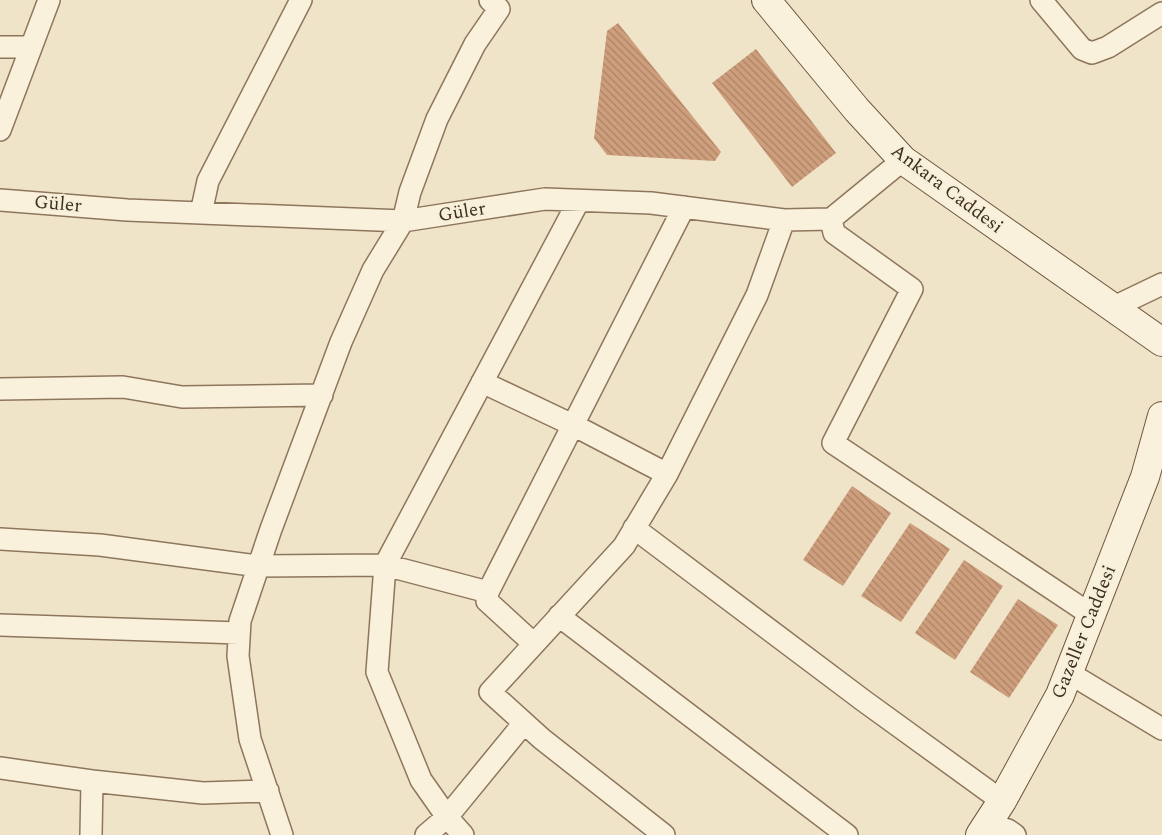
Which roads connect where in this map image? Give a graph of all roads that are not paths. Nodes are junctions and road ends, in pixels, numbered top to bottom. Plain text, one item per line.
1 (49, 0) edge
2 (301, 0) edge
3 (766, 0) edge
4 (1041, 0) edge
5 (499, 3) edge
6 (1162, 13) edge
7 (0, 47) edge
8 (31, 47) junction
9 (0, 130) edge
10 (903, 160) junction
11 (0, 200) edge
12 (578, 202) junction
13 (684, 207) junction
14 (201, 213) junction
15 (831, 219) junction
16 (402, 220) junction
17 (784, 220) junction
18 (1162, 284) edge
19 (1112, 308) junction
20 (1162, 342) edge
21 (482, 382) junction
22 (0, 389) edge
23 (322, 394) junction
24 (1162, 416) edge
25 (573, 425) junction
26 (667, 474) junction
27 (634, 528) junction
28 (0, 539) edge
29 (385, 565) junction
30 (258, 566) junction
31 (488, 592) junction
32 (1090, 614) junction
33 (559, 616) junction
34 (0, 625) edge
35 (239, 633) junction
36 (534, 644) junction
37 (1069, 673) junction
38 (524, 723) junction
39 (1162, 729) edge
40 (0, 768) edge
41 (92, 781) junction
42 (268, 791) junction
43 (1002, 801) junction
44 (447, 817) junction
45 (984, 830) edge
46 (91, 835) edge
47 (282, 835) edge
48 (426, 835) edge
49 (463, 835) edge
50 (664, 835) edge
51 (847, 835) edge
52 (1015, 835) edge

1 - 8 street
2 - 14 street
3 - 10 street, Ankara Caddesi
4 - 6 street
5 - 16 street
7 - 8 street
8 - 9 street
10 - 15 street
10 - 19 street, Ankara Caddesi
11 - 14 street, Güler
12 - 13 street, Güler
12 - 16 street, Güler
12 - 21 street
13 - 17 street, Güler
13 - 25 street
14 - 16 street, Güler
15 - 17 street, Güler
15 - 32 street
16 - 23 street
17 - 26 street
18 - 19 street
19 - 20 street, Ankara Caddesi
21 - 25 street
21 - 29 street
22 - 23 street
23 - 30 street
24 - 32 street, Gazeller Caddesi
25 - 26 street
25 - 31 street
26 - 27 street
27 - 33 street
27 - 43 street
28 - 30 street
29 - 30 street
29 - 31 street
29 - 44 street
30 - 35 street
31 - 36 street
32 - 37 street, Gazeller Caddesi
33 - 36 street
33 - 51 street
34 - 35 street
35 - 42 street
36 - 38 street
37 - 39 street
37 - 43 street, Gazeller Caddesi
38 - 44 street
38 - 50 street
40 - 41 street
41 - 42 street
41 - 46 street
42 - 47 street
43 - 45 street, Gazeller Caddesi
44 - 48 street
44 - 49 street
45 - 52 street

